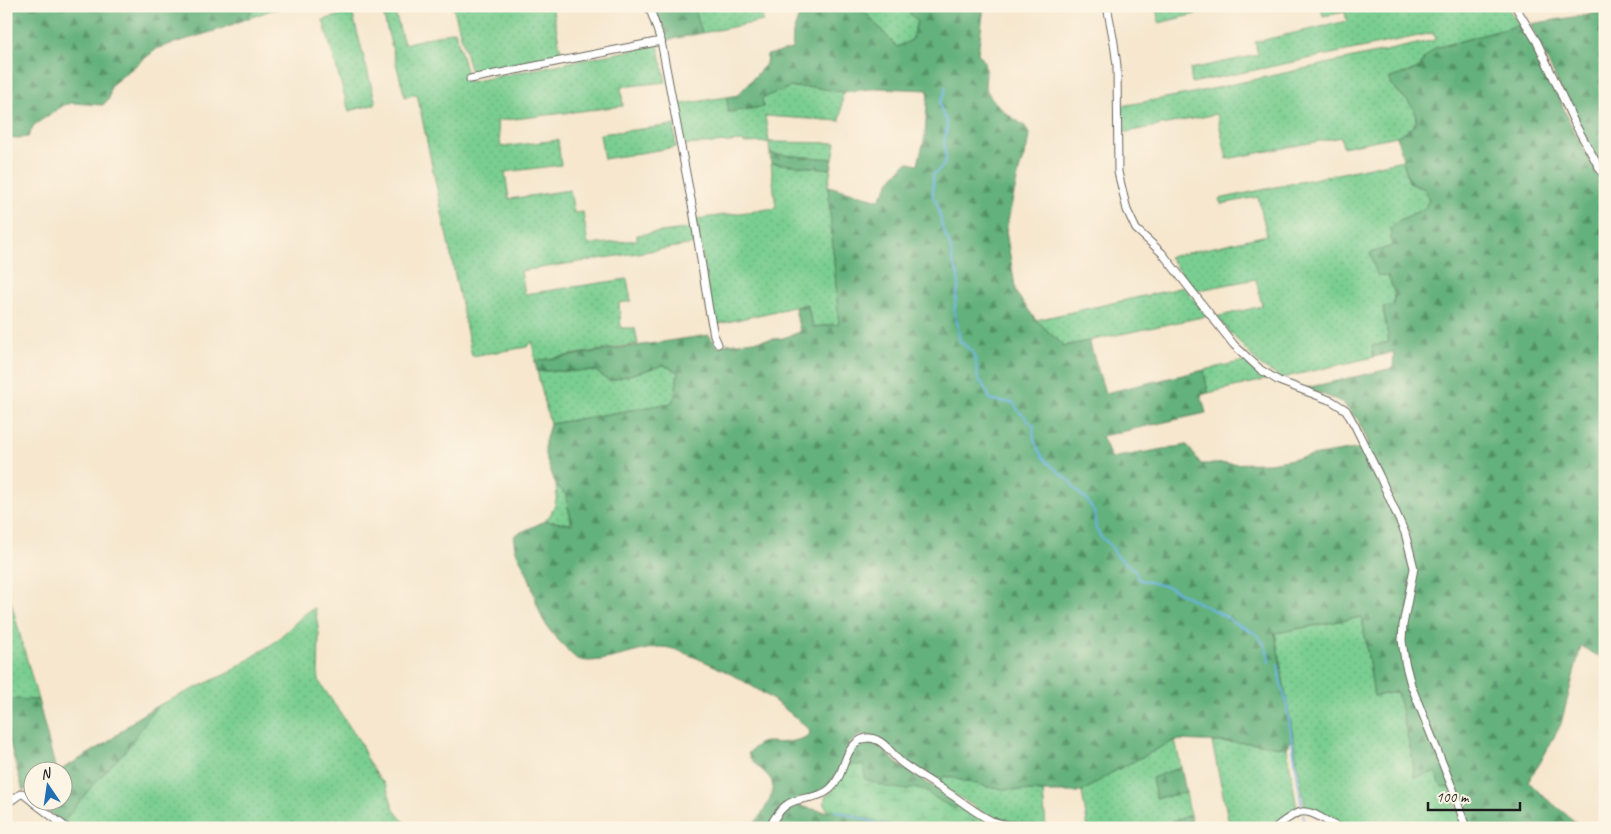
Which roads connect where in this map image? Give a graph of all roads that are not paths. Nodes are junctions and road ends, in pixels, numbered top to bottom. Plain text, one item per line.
1 (649, 6) edge
2 (1107, 6) edge
3 (1514, 6) edge
4 (660, 41) junction
5 (470, 78) dead end
6 (1605, 178) edge
7 (718, 344) dead end
8 (22, 793) edge
9 (6, 804) edge
10 (47, 812) edge
11 (67, 828) edge
12 (768, 828) edge
13 (1026, 828) edge
14 (1275, 828) edge
15 (1339, 828) edge
16 (1466, 828) edge

1 - 4 street
2 - 16 street
3 - 6 street
4 - 5 street
4 - 7 street
8 - 9 street
10 - 11 street
12 - 13 street
14 - 15 street

